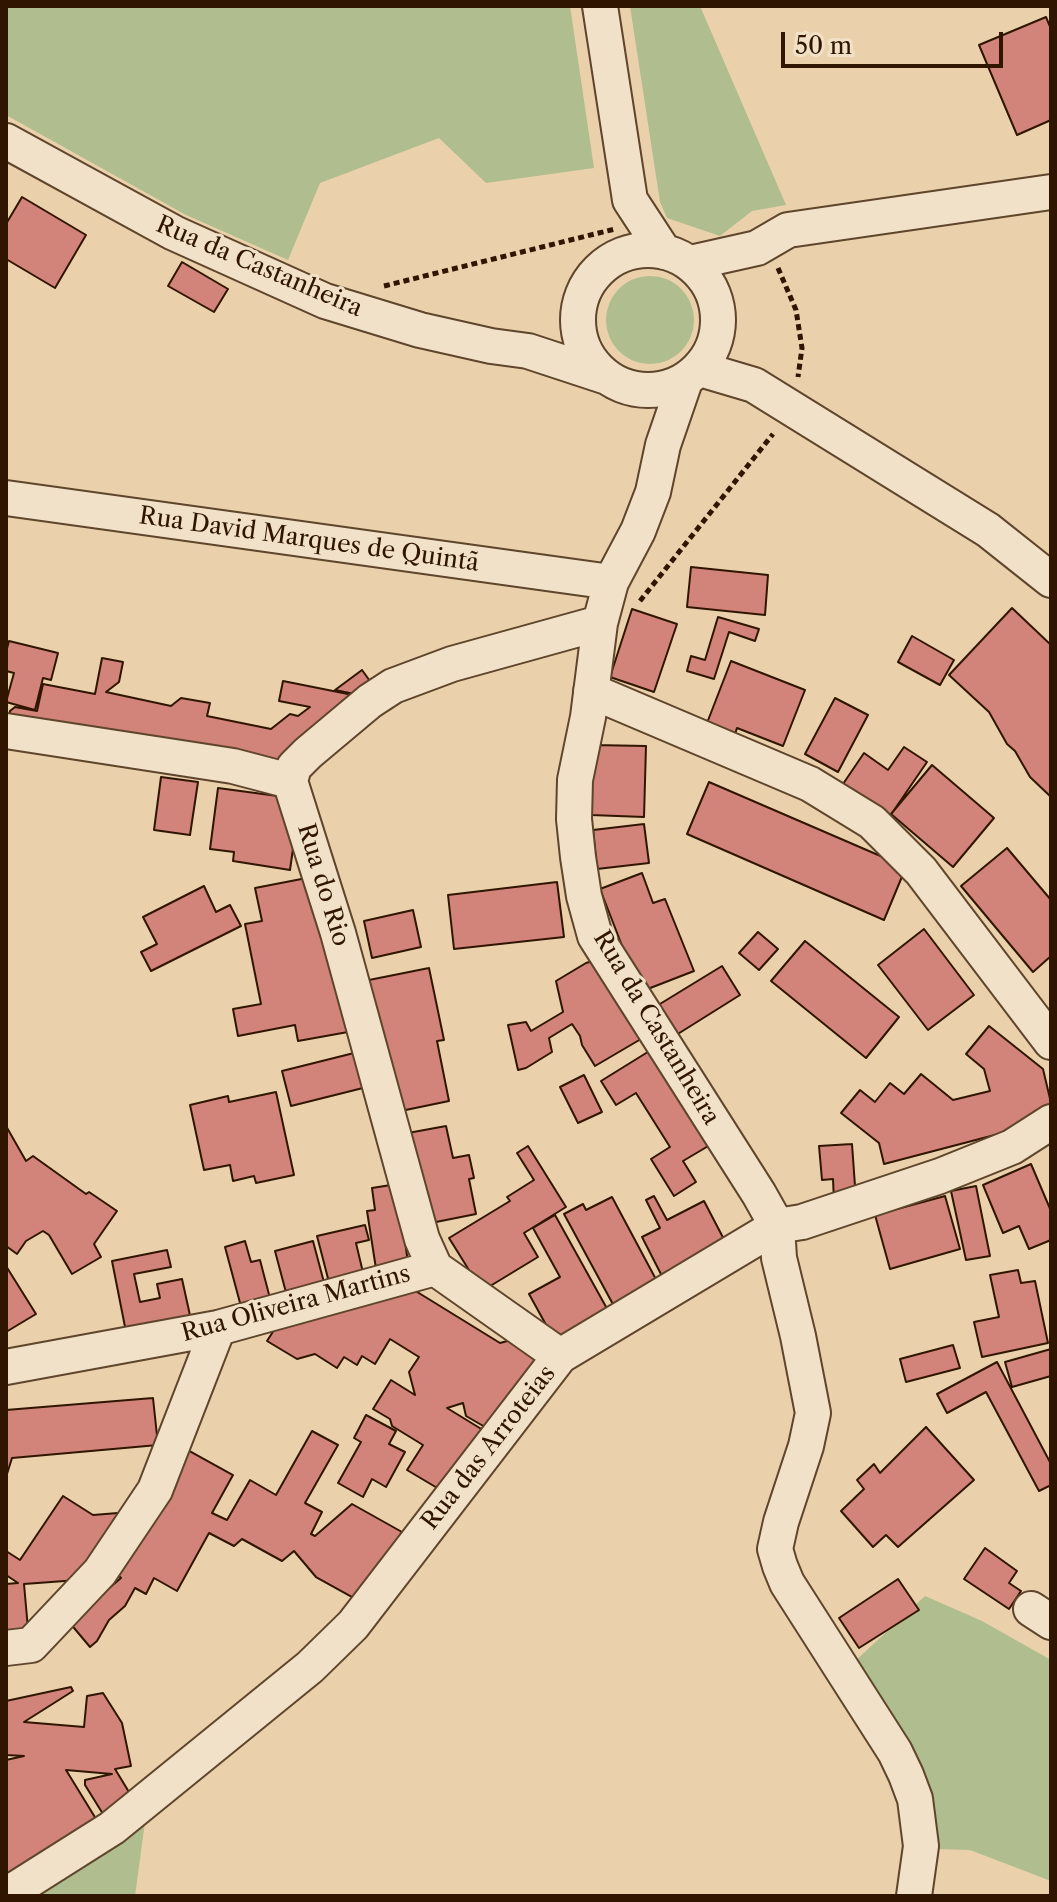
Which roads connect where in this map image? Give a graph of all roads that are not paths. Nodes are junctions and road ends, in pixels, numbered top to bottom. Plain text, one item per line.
1 (600, 6) edge
2 (6, 141) edge
3 (1051, 192) edge
4 (625, 214) junction
5 (757, 248) junction
6 (677, 258) junction
7 (610, 261) junction
8 (578, 315) junction
9 (717, 323) junction
10 (528, 351) junction
11 (692, 375) junction
12 (619, 383) junction
13 (754, 385) junction
14 (663, 445) junction
15 (6, 498) edge
16 (1051, 580) edge
17 (611, 582) junction
18 (600, 623) junction
19 (591, 691) junction
20 (6, 731) edge
21 (290, 781) junction
22 (1051, 1042) edge
23 (1051, 1122) edge
24 (777, 1226) junction
25 (435, 1268) junction
26 (218, 1328) junction
27 (560, 1356) junction
28 (6, 1367) edge
29 (6, 1648) edge
30 (6, 1895) edge
31 (914, 1896) edge

1 - 4 street
2 - 10 street, Rua da Castanheira
3 - 5 street
4 - 6 street
4 - 7 street
5 - 6 street
5 - 9 street
6 - 7 street
6 - 9 street
7 - 8 street
8 - 10 street
8 - 12 street
9 - 11 street
9 - 13 street
10 - 12 street, Rua da Castanheira
11 - 12 street
11 - 13 street
11 - 14 street, Rua da Castanheira
12 - 14 street
13 - 16 street
14 - 17 street, Rua da Castanheira
15 - 17 street, Rua David Marques de Quintã
17 - 18 street, Rua da Castanheira
18 - 19 street, Rua da Castanheira
18 - 21 street
19 - 22 street
19 - 24 street, Rua da Castanheira
20 - 21 street
21 - 25 street, Rua do Rio
23 - 24 street, Rua das Arroteias
24 - 27 street, Rua das Arroteias
24 - 31 street
25 - 26 street, Rua Oliveira Martins
25 - 27 street, Rua Oliveira Martins
26 - 28 street, Rua Oliveira Martins
26 - 29 street
27 - 30 street, Rua das Arroteias

